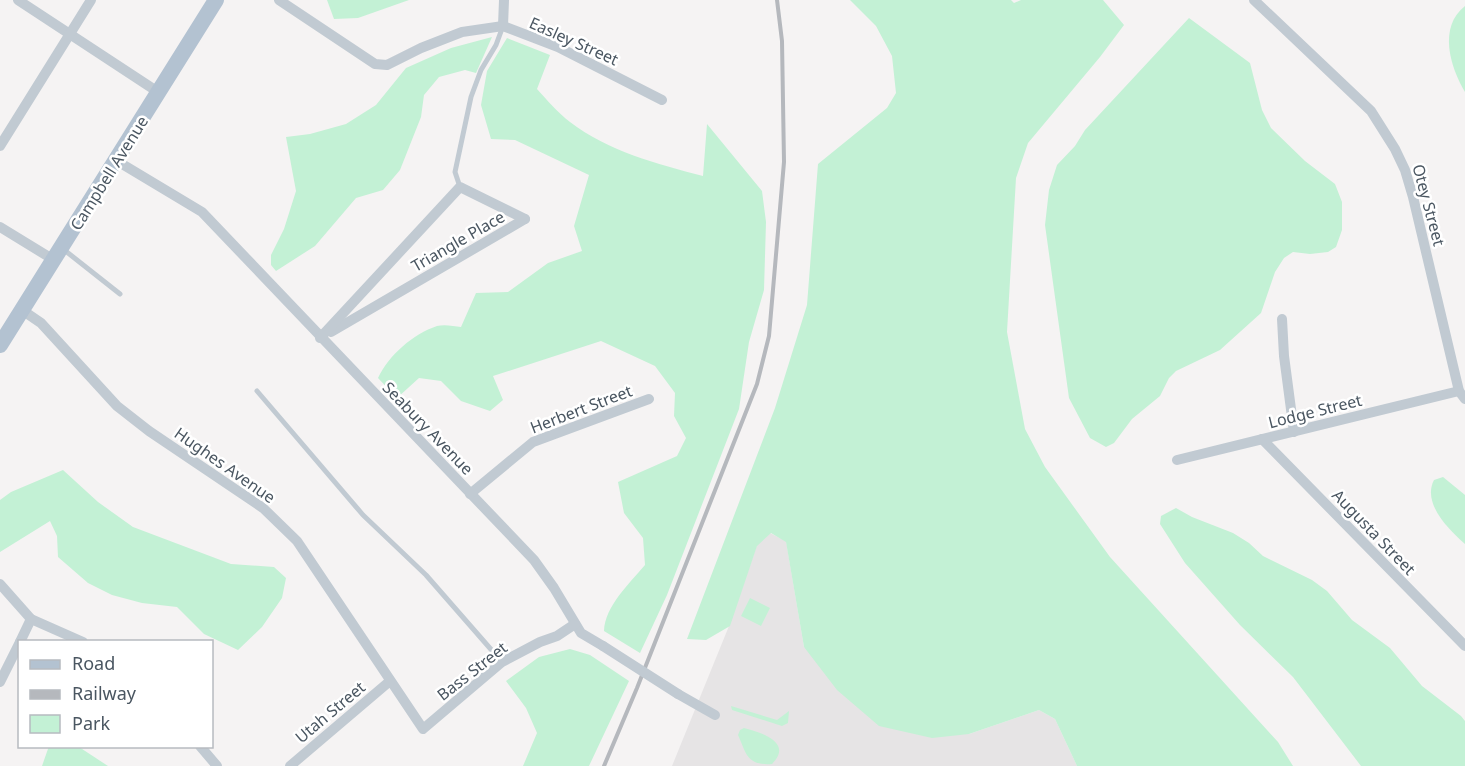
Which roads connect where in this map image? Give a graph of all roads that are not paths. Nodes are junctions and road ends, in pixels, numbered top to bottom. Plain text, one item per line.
1 (18, 0) edge
2 (91, 0) edge
3 (216, 0) edge
4 (279, 0) edge
5 (504, 0) edge
6 (1254, 0) edge
7 (503, 26) junction
8 (70, 33) junction
9 (158, 92) junction
10 (662, 100) dead end
11 (0, 146) edge
12 (117, 161) junction
13 (460, 187) junction
14 (0, 227) edge
15 (58, 254) junction
16 (120, 294) dead end
17 (22, 310) junction
18 (1282, 319) dead end
19 (320, 338) junction
20 (0, 345) edge
21 (257, 391) dead end
22 (1462, 395) edge
23 (649, 399) dead end
24 (1294, 432) junction
25 (1262, 439) junction
26 (1177, 460) dead end
27 (470, 494) junction
28 (0, 584) edge
29 (31, 619) junction
30 (575, 624) junction
31 (21, 640) edge
32 (78, 640) edge
33 (18, 646) edge
34 (1465, 646) edge
35 (502, 662) junction
36 (390, 681) junction
37 (0, 682) edge
38 (715, 715) dead end
39 (423, 729) joint
40 (201, 748) edge
41 (217, 766) edge
42 (290, 766) edge

1 - 8 street
2 - 8 street
3 - 9 main road, Campbell Avenue
4 - 7 street, Easley Street
5 - 7 street
6 - 22 street, Otey Street
7 - 10 street, Easley Street
7 - 13 lane
8 - 9 street
8 - 11 street
9 - 12 main road, Campbell Avenue
12 - 15 main road, Campbell Avenue
12 - 19 street, Seabury Avenue
13 - 19 street, Triangle Place
13 - 19 street, Triangle Place
14 - 15 street
15 - 16 lane
15 - 17 main road, Campbell Avenue
17 - 20 main road, Campbell Avenue
17 - 36 street, Hughes Avenue
18 - 24 street
19 - 27 street, Seabury Avenue
21 - 35 lane
22 - 24 street, Lodge Street
23 - 27 street, Herbert Street
24 - 25 street, Lodge Street
25 - 26 street, Lodge Street
25 - 34 street, Augusta Street
27 - 30 street, Seabury Avenue
28 - 29 street
29 - 31 street
29 - 32 street
30 - 35 street, Bass Street
30 - 38 street, Seabury Avenue, bridge
33 - 37 street
35 - 39 street, Bass Street
36 - 39 street, Hughes Avenue
36 - 42 street, Utah Street
40 - 41 street

